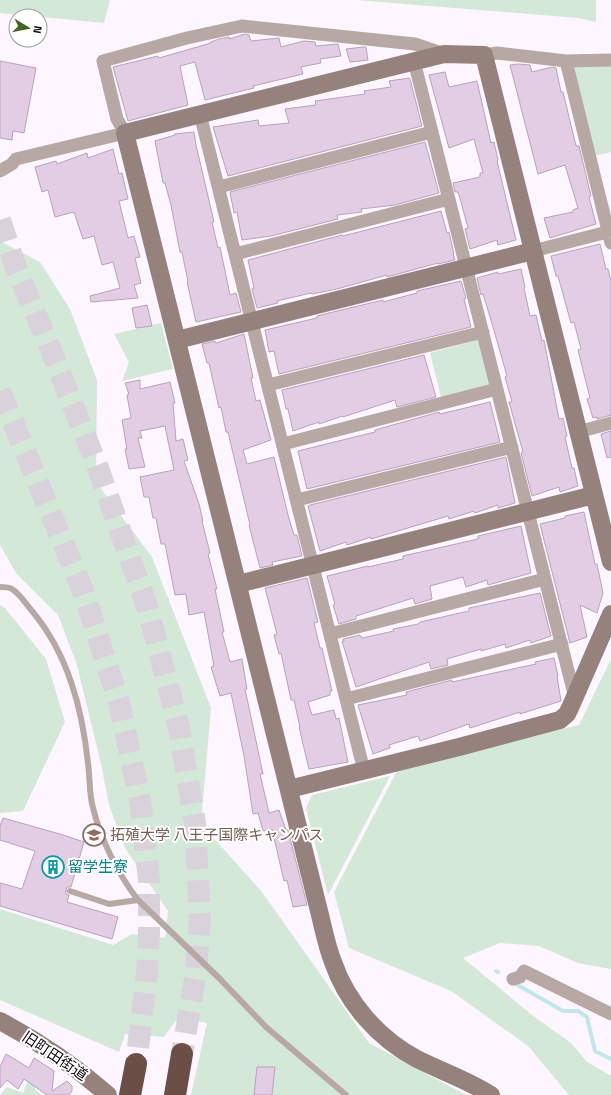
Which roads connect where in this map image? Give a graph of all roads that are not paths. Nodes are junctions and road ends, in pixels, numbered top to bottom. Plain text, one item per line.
1 (444, 54) junction
2 (484, 55) junction
3 (611, 60) edge
4 (414, 61) junction
5 (566, 61) junction
6 (200, 114) junction
7 (432, 132) junction
8 (125, 133) junction
9 (0, 171) edge
10 (219, 188) junction
11 (449, 199) junction
12 (610, 235) edge
13 (533, 251) junction
14 (235, 254) junction
15 (466, 268) junction
16 (252, 322) junction
17 (483, 332) junction
18 (177, 340) junction
19 (268, 386) junction
20 (497, 389) junction
21 (611, 423) edge
22 (578, 432) junction
23 (283, 444) junction
24 (512, 447) junction
25 (594, 494) junction
26 (297, 500) junction
27 (528, 511) junction
28 (611, 562) edge
29 (313, 564) junction
30 (545, 579) junction
31 (238, 584) junction
32 (0, 587) edge
33 (611, 614) edge
34 (330, 634) junction
35 (562, 644) junction
36 (575, 698) junction
37 (346, 699) junction
38 (364, 771) junction
39 (289, 789) junction
40 (70, 891) dead end
41 (138, 900) junction
42 (513, 979) dead end
43 (611, 1014) edge
44 (0, 1021) edge
45 (182, 1054) tunnel mouth
46 (136, 1064) tunnel mouth
47 (131, 1091) edge
48 (108, 1095) edge
49 (175, 1095) edge
50 (346, 1095) edge
51 (491, 1095) edge

1 - 2 street
1 - 4 street
1 - 8 street
2 - 5 street
2 - 13 street
3 - 5 street
4 - 6 street
4 - 7 street
5 - 12 street
6 - 8 street
6 - 10 street
7 - 10 street
7 - 11 street
8 - 9 street
8 - 18 street
10 - 14 street
11 - 14 street
11 - 15 street
12 - 13 street
13 - 15 street
13 - 22 street
14 - 16 street
15 - 16 street
15 - 17 street
16 - 18 street
16 - 19 street
17 - 19 street
17 - 20 street
18 - 31 street
19 - 23 street
20 - 23 street
20 - 24 street
21 - 22 street
22 - 25 street
23 - 26 street
24 - 26 street
24 - 27 street
25 - 27 street
25 - 28 street
26 - 29 street
27 - 29 street
27 - 30 street
29 - 31 street
29 - 34 street
30 - 34 street
30 - 35 street
31 - 39 street
32 - 41 lane
33 - 36 street
34 - 37 street
35 - 36 street
35 - 37 street
36 - 38 street
37 - 38 street
38 - 39 street
39 - 51 street
40 - 41 lane
41 - 50 lane
42 - 43 street
44 - 48 street, 旧町田街道
45 - 49 highway
46 - 47 highway

